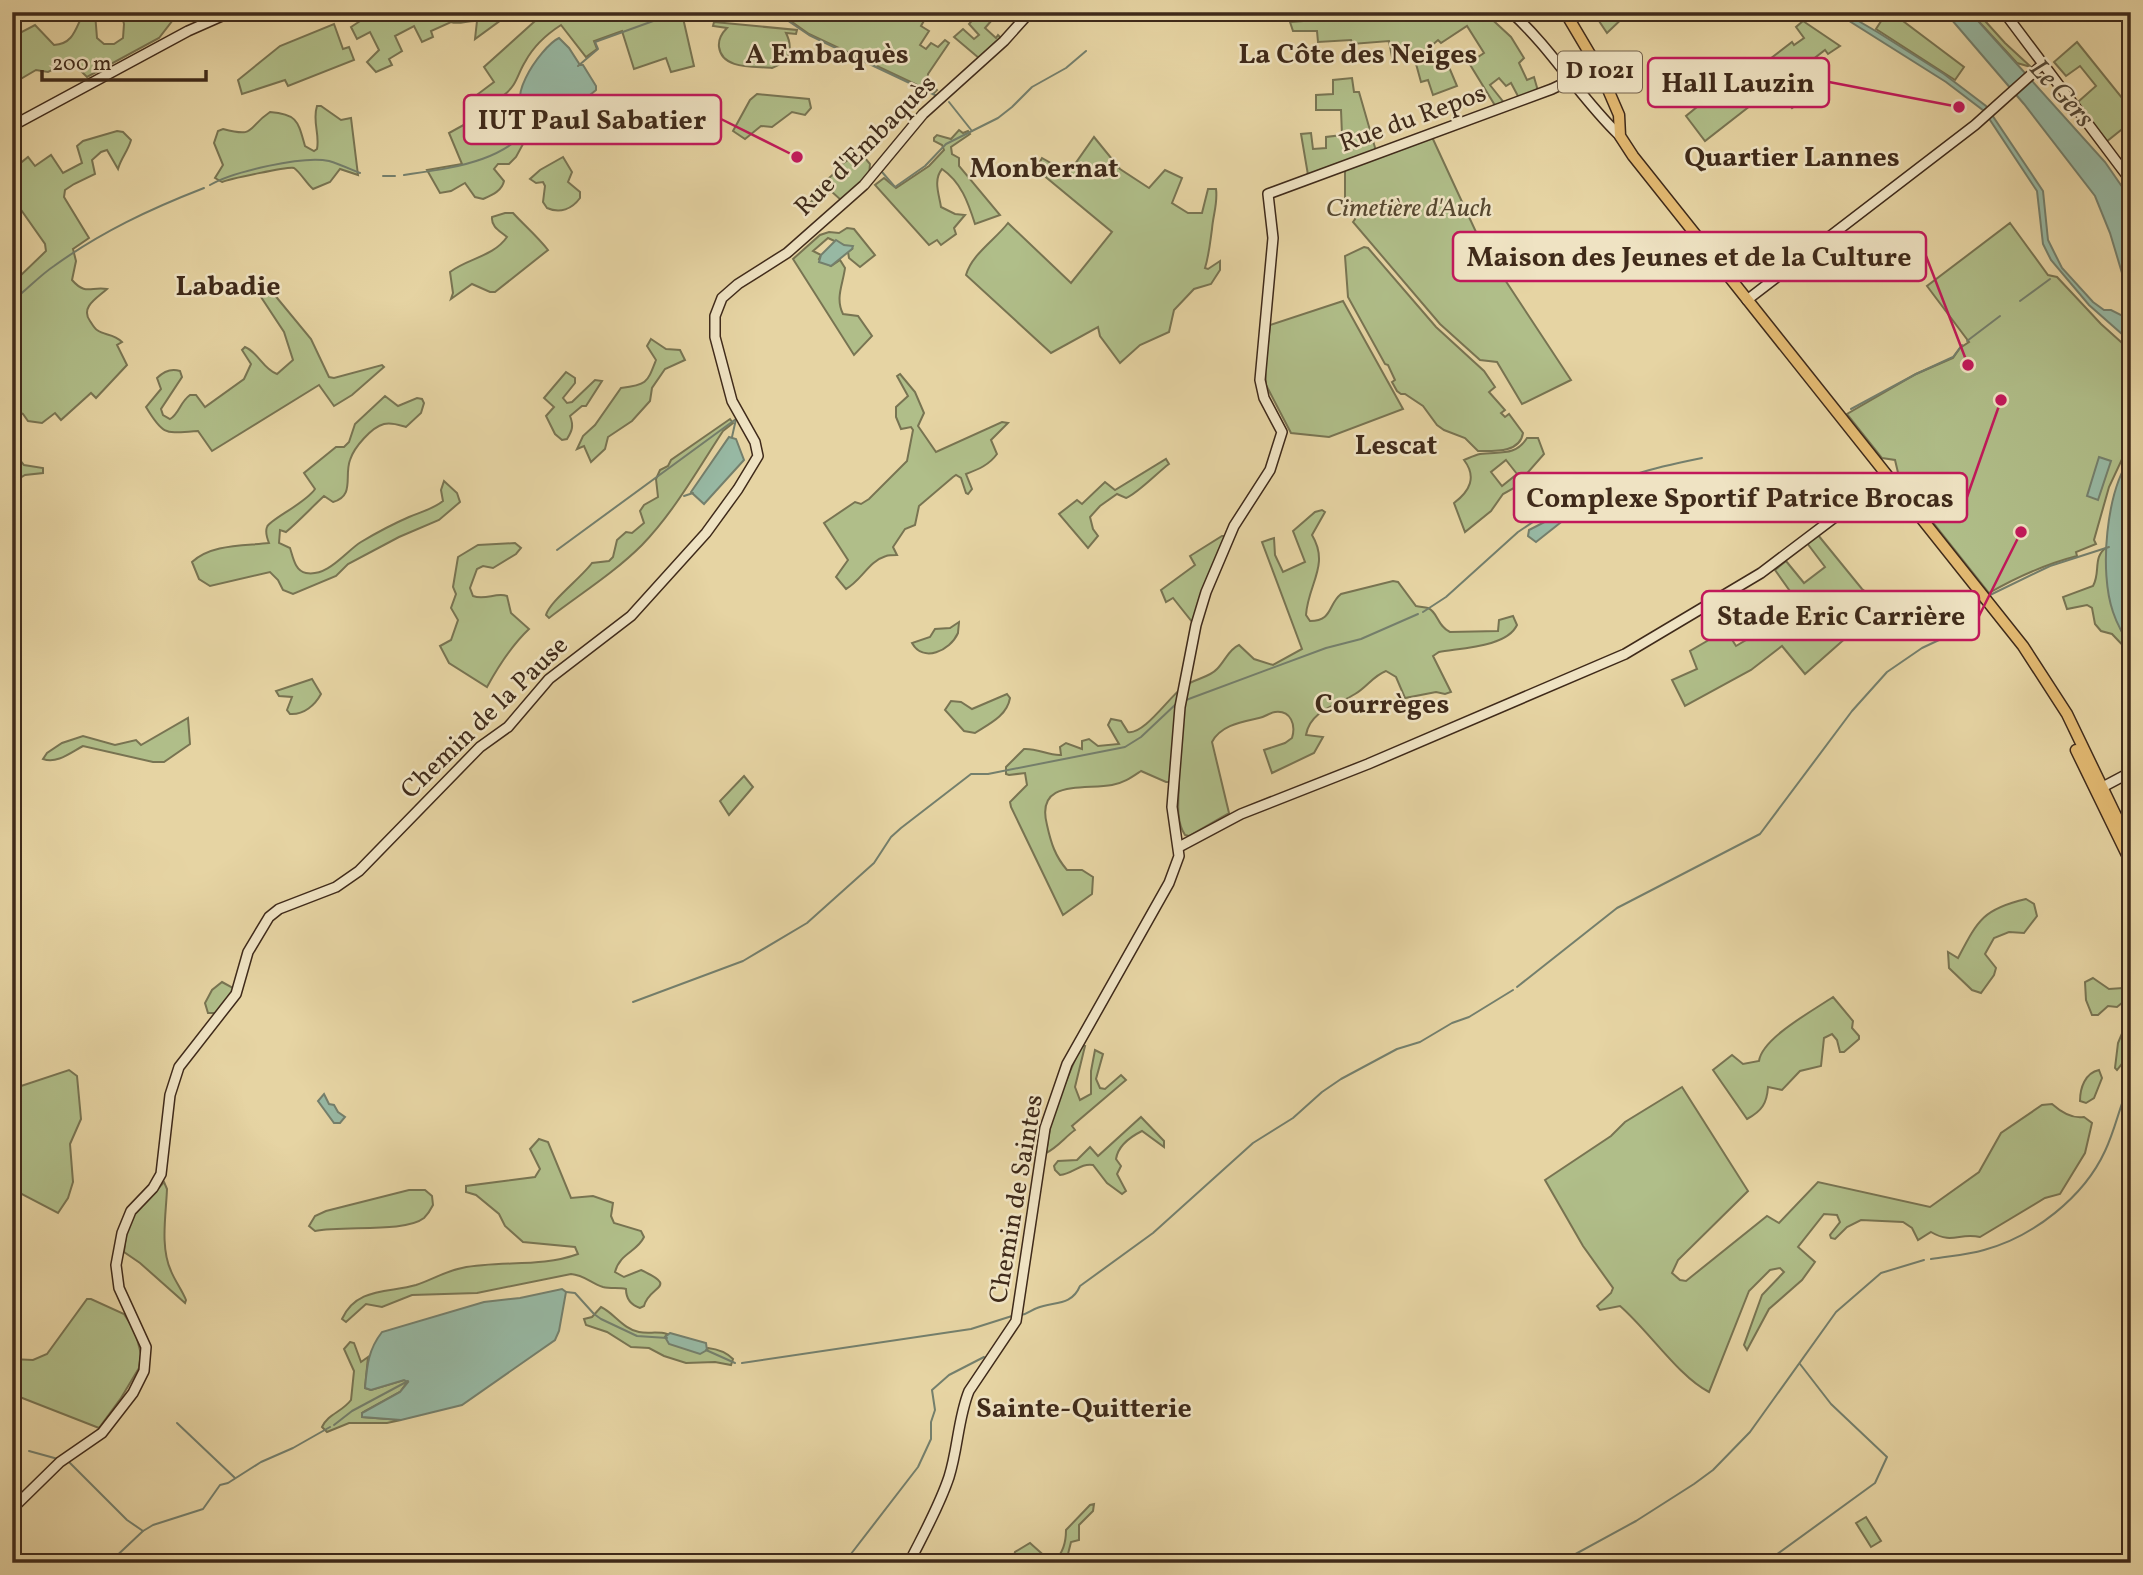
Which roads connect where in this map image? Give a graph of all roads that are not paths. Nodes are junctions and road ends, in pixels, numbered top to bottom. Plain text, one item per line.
1 (231, 12) edge
2 (1030, 12) edge
3 (1511, 12) edge
4 (1565, 12) edge
5 (2004, 12) edge
6 (2043, 64) junction
7 (1571, 80) junction
8 (12, 126) edge
9 (1620, 136) junction
10 (2131, 181) edge
11 (1747, 300) junction
12 (758, 456) joint
13 (1888, 477) junction
14 (2053, 694) junction
15 (2131, 771) edge
16 (2096, 774) junction
17 (2099, 789) junction
18 (1179, 847) junction
19 (2131, 847) edge
20 (2131, 863) edge
21 (12, 1509) edge
22 (909, 1563) edge

1 - 8 street
2 - 12 street, Rue d'Embaquès
3 - 7 street
4 - 9 main road, D 1021
5 - 6 street
6 - 10 street
6 - 11 street
7 - 9 street
7 - 18 street, Rue du Repos
9 - 11 main road, D 1021
11 - 13 main road, D 1021
12 - 21 street, Chemin de la Pause
13 - 14 main road, D 1021
13 - 18 street
14 - 16 main road, D 1021
14 - 17 main road, D 1021
15 - 16 street
15 - 17 street
16 - 17 main road, D 1021
17 - 19 main road, D 1021
17 - 20 main road, D 1021
18 - 22 street, Chemin de Saintes

